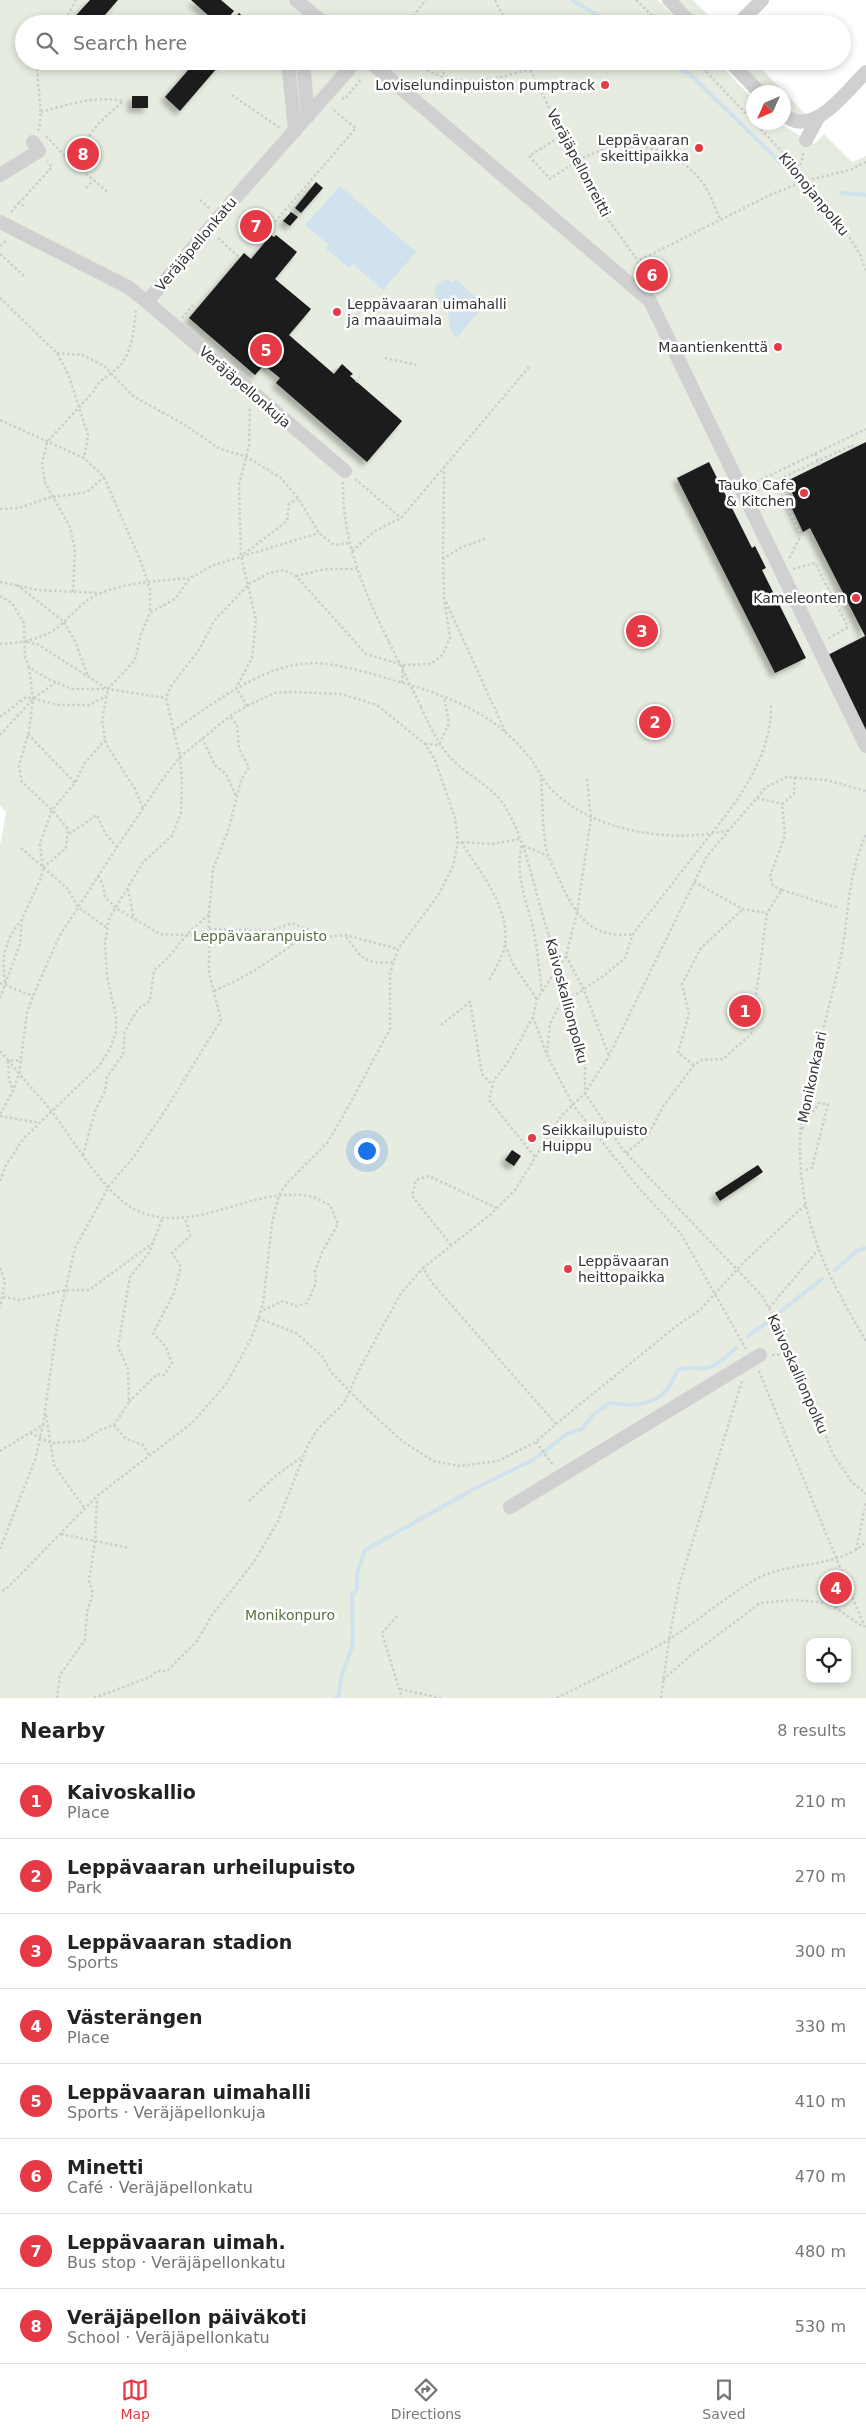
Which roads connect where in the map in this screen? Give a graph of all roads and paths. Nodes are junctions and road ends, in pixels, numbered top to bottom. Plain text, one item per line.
1 (76, 0) edge
2 (296, 0) edge
3 (426, 0) edge
4 (495, 0) edge
5 (636, 0) edge
6 (669, 0) edge
7 (762, 0) edge
8 (68, 15) edge
9 (312, 15) edge
10 (414, 15) edge
11 (502, 15) edge
12 (651, 15) edge
13 (683, 15) edge
14 (747, 15) edge
15 (37, 70) edge
16 (288, 70) edge
17 (304, 70) edge
18 (349, 70) edge
19 (356, 70) edge
20 (380, 70) edge
21 (429, 70) edge
22 (441, 70) edge
23 (527, 70) edge
24 (530, 70) edge
25 (738, 70) edge
26 (705, 71) edge
27 (866, 72) edge
28 (368, 79) dead end
29 (449, 79) junction
30 (752, 85) edge
31 (232, 95) dead end
32 (327, 104) dead end
33 (41, 112) junction
34 (746, 114) edge
35 (308, 116) junction
36 (818, 118) junction
37 (791, 119) edge
38 (762, 130) edge
39 (292, 134) junction
40 (563, 135) junction
41 (806, 140) joint
42 (37, 141) junction
43 (630, 147) junction
44 (631, 155) dead end
45 (71, 160) junction
46 (576, 162) junction
47 (866, 162) edge
48 (799, 170) junction
49 (0, 175) edge
50 (93, 179) junction
51 (805, 181) junction
52 (86, 188) dead end
53 (108, 192) dead end
54 (19, 203) junction
55 (26, 206) dead end
56 (2, 218) edge
57 (720, 219) junction
58 (275, 222) dead end
59 (215, 235) dead end
60 (10, 237) dead end
61 (0, 246) edge
62 (0, 254) edge
63 (240, 258) dead end
64 (638, 261) junction
65 (866, 271) edge
66 (24, 276) dead end
67 (371, 296) dead end
68 (0, 298) edge
69 (650, 301) junction
70 (142, 304) junction
71 (355, 316) dead end
72 (57, 353) junction
73 (385, 358) dead end
74 (416, 365) dead end
75 (529, 368) dead end
76 (110, 372) junction
77 (360, 378) dead end
78 (356, 382) dead end
79 (251, 392) junction
80 (80, 406) junction
81 (0, 420) edge
82 (866, 430) edge
83 (848, 438) junction
84 (47, 442) junction
85 (814, 454) junction
86 (245, 456) junction
87 (84, 458) junction
88 (819, 463) junction
89 (444, 467) junction
90 (345, 471) joint
91 (104, 477) junction
92 (776, 482) junction
93 (742, 489) junction
94 (53, 497) junction
95 (298, 498) junction
96 (761, 498) dead end
97 (0, 509) edge
98 (319, 533) junction
99 (487, 538) dead end
100 (349, 543) junction
101 (352, 551) junction
102 (241, 556) junction
103 (443, 559) junction
104 (357, 569) junction
105 (782, 572) junction
106 (296, 576) junction
107 (190, 578) junction
108 (0, 582) edge
109 (148, 582) junction
110 (249, 584) junction
111 (17, 585) junction
112 (73, 592) junction
113 (100, 593) junction
114 (0, 596) edge
115 (444, 598) junction
116 (150, 613) junction
117 (63, 621) junction
118 (26, 642) junction
119 (0, 644) edge
120 (817, 644) junction
121 (403, 665) junction
122 (29, 667) junction
123 (88, 676) junction
124 (56, 682) junction
125 (402, 683) junction
126 (236, 688) junction
127 (108, 689) junction
128 (107, 696) junction
129 (444, 697) junction
130 (166, 698) junction
131 (33, 699) junction
132 (771, 703) dead end
133 (247, 706) junction
134 (230, 716) junction
135 (0, 717) edge
136 (173, 731) junction
137 (506, 733) junction
138 (28, 734) junction
139 (0, 735) edge
140 (202, 738) junction
141 (106, 740) junction
142 (425, 744) junction
143 (439, 745) junction
144 (866, 746) edge
145 (180, 757) junction
146 (795, 777) junction
147 (541, 779) junction
148 (587, 779) dead end
149 (76, 783) junction
150 (866, 791) edge
151 (236, 797) junction
152 (756, 798) junction
153 (782, 804) junction
154 (143, 808) junction
155 (52, 810) junction
156 (591, 818) junction
157 (729, 830) junction
158 (69, 834) junction
159 (710, 835) junction
160 (866, 835) edge
161 (520, 839) junction
162 (460, 842) junction
163 (522, 845) junction
164 (117, 847) junction
165 (20, 848) dead end
166 (549, 857) junction
167 (43, 868) junction
168 (98, 876) junction
169 (694, 882) junction
170 (128, 888) junction
171 (782, 890) junction
172 (78, 907) junction
173 (116, 908) junction
174 (838, 908) dead end
175 (743, 909) junction
176 (577, 912) junction
177 (768, 913) junction
178 (209, 914) junction
179 (22, 919) junction
180 (134, 919) junction
181 (108, 928) junction
182 (209, 929) junction
183 (309, 931) junction
184 (633, 934) junction
185 (345, 935) junction
186 (209, 936) junction
187 (185, 937) junction
188 (505, 945) junction
189 (398, 949) junction
190 (566, 956) junction
191 (394, 962) junction
192 (489, 981) dead end
193 (0, 983) edge
194 (6, 983) junction
195 (584, 990) junction
196 (214, 991) junction
197 (542, 992) junction
198 (33, 996) junction
199 (0, 998) edge
200 (537, 999) junction
201 (533, 1017) junction
202 (441, 1025) dead end
203 (1, 1052) edge
204 (547, 1055) junction
205 (609, 1056) junction
206 (0, 1058) edge
207 (8, 1060) junction
208 (22, 1061) junction
209 (694, 1065) junction
210 (19, 1074) junction
211 (492, 1085) junction
212 (14, 1091) junction
213 (585, 1094) junction
214 (573, 1105) junction
215 (52, 1111) junction
216 (0, 1115) edge
217 (40, 1123) junction
218 (801, 1131) junction
219 (626, 1153) junction
220 (82, 1155) junction
221 (535, 1158) junction
222 (0, 1167) edge
223 (5, 1168) junction
224 (802, 1171) junction
225 (0, 1181) edge
226 (109, 1186) junction
227 (279, 1195) junction
228 (806, 1204) junction
229 (497, 1208) junction
230 (185, 1218) junction
231 (162, 1219) junction
232 (154, 1242) junction
233 (451, 1246) junction
234 (818, 1250) junction
235 (0, 1268) edge
236 (423, 1268) junction
237 (738, 1268) junction
238 (66, 1290) junction
239 (716, 1293) junction
240 (3, 1297) junction
241 (0, 1308) edge
242 (769, 1308) junction
243 (261, 1312) junction
244 (258, 1318) junction
245 (866, 1341) edge
246 (753, 1360) junction
247 (350, 1391) junction
248 (129, 1402) junction
249 (46, 1413) junction
250 (556, 1424) junction
251 (43, 1425) junction
252 (114, 1425) junction
253 (29, 1433) junction
254 (40, 1439) junction
255 (536, 1442) junction
256 (51, 1443) junction
257 (0, 1451) edge
258 (149, 1455) junction
259 (304, 1456) junction
260 (554, 1467) dead end
261 (866, 1494) edge
262 (97, 1496) junction
263 (249, 1501) dead end
264 (866, 1502) edge
265 (510, 1507) dead end
266 (85, 1509) junction
267 (60, 1534) junction
268 (95, 1541) junction
269 (866, 1542) edge
270 (130, 1548) dead end
271 (0, 1549) edge
272 (855, 1551) junction
273 (837, 1560) junction
274 (0, 1592) edge
275 (397, 1616) dead end
276 (865, 1629) edge
277 (668, 1640) junction
278 (663, 1680) junction
279 (400, 1689) junction
280 (57, 1698) edge
281 (94, 1698) edge
282 (402, 1698) edge
283 (441, 1698) edge
284 (557, 1698) edge
285 (661, 1698) edge

1 - 8 path
2 - 9 street
3 - 10 path
4 - 11 path
5 - 12 path
6 - 13 street
7 - 14 street
15 - 33 path
16 - 39 street
17 - 35 street
18 - 35 street, Veräjäpellonkatu
19 - 28 path
20 - 69 street
21 - 29 path
22 - 29 path
23 - 29 path
24 - 40 path, Veräjäpellonreitti
25 - 30 street
26 - 34 path, Kilonojanpolku
27 - 36 street
31 - 39 path
32 - 58 path
33 - 42 path
33 - 45 path
35 - 39 street, Veräjäpellonkatu
36 - 37 street
36 - 41 street
38 - 48 path, Kilonojanpolku
39 - 70 street, Veräjäpellonkatu
40 - 46 path, Veräjäpellonreitti
40 - 46 path
41 - 48 path
42 - 45 path
42 - 49 street
42 - 54 path
43 - 44 path
43 - 46 path
43 - 57 path
45 - 50 path
46 - 64 path, Veräjäpellonreitti
47 - 51 path
48 - 51 path, Kilonojanpolku
50 - 52 path
50 - 53 path
51 - 57 path
51 - 65 path, Kilonojanpolku
54 - 55 path
54 - 56 path
56 - 70 street, Veräjäpellonkatu
57 - 64 path
59 - 63 path
60 - 61 path
62 - 66 path
64 - 69 path, Veräjäpellonreitti
67 - 71 path
68 - 72 path
69 - 93 street
70 - 76 path
70 - 79 street, Veräjäpellonkuja
72 - 76 path
72 - 80 path
73 - 74 path
75 - 89 path
76 - 80 path
76 - 86 path
77 - 78 path
79 - 86 path
79 - 90 street, Veräjäpellonkuja
80 - 84 path
80 - 87 path
81 - 84 path
82 - 83 path
83 - 85 path
83 - 88 path
84 - 87 path
84 - 94 path
85 - 88 path
85 - 93 path
86 - 95 path
86 - 102 path
87 - 91 path
88 - 92 path
89 - 101 path
89 - 103 path
90 - 100 path, Kaivoskallionpolku
91 - 94 path
91 - 109 path
92 - 96 path
92 - 105 path
93 - 105 street
94 - 97 path
94 - 112 path
95 - 98 path
95 - 102 path
98 - 100 path
98 - 102 path
99 - 103 path
100 - 101 path, Kaivoskallionpolku
101 - 104 path, Kaivoskallionpolku
102 - 107 path
102 - 110 path
103 - 115 path
104 - 106 path
104 - 143 path, Kaivoskallionpolku, bridge
105 - 120 street
105 - 120 path
106 - 110 path
106 - 121 path
107 - 109 path
107 - 116 path
108 - 111 path
109 - 113 path
109 - 116 path
110 - 126 path
110 - 130 path
111 - 112 path
111 - 117 path
112 - 113 path
113 - 117 path
114 - 118 path
115 - 121 path
115 - 137 path
116 - 127 path
117 - 118 path
117 - 123 path
118 - 119 path
118 - 122 path
118 - 123 path
120 - 144 street
121 - 125 path
122 - 124 path
122 - 131 path
123 - 127 path
124 - 127 path
124 - 131 path
125 - 126 path
125 - 129 path
126 - 133 path
126 - 136 path
127 - 128 path
127 - 130 path
128 - 131 path
128 - 141 path
129 - 137 path
129 - 143 path
130 - 136 path
131 - 135 path
131 - 138 path
131 - 139 path
132 - 159 path
133 - 134 path
133 - 142 path
134 - 140 path
134 - 151 path
136 - 145 path
137 - 147 path
138 - 149 path
138 - 155 path
140 - 145 path
140 - 151 path
141 - 149 path
141 - 154 path
142 - 143 path
142 - 162 path
143 - 161 path, Kaivoskallionpolku
145 - 154 path
145 - 170 path
146 - 150 path
146 - 152 path
146 - 153 path
147 - 156 path
147 - 166 path
148 - 156 path
149 - 155 path
151 - 178 path
152 - 153 path
152 - 157 path
153 - 171 path
154 - 164 path
155 - 158 path
155 - 167 path
156 - 159 path
156 - 176 path
157 - 159 path
157 - 169 path
158 - 164 path
158 - 167 path
159 - 184 path
160 - 218 path, Monikonkaari
161 - 162 path
161 - 163 path, Kaivoskallionpolku
162 - 188 path
162 - 189 path
163 - 166 path
163 - 197 path
163 - 213 path, Kaivoskallionpolku, bridge
164 - 168 path
165 - 167 path
166 - 176 path
167 - 172 path
167 - 179 path
168 - 172 path
168 - 173 path
169 - 175 path
169 - 205 path
170 - 173 path
170 - 180 path
171 - 174 path
171 - 177 path
172 - 181 path
172 - 198 path
173 - 180 path
173 - 181 path
175 - 177 path
175 - 209 path
176 - 184 path
176 - 190 path
177 - 209 path
178 - 182 path
178 - 187 path
179 - 194 path
179 - 194 path
180 - 187 path
181 - 215 path
182 - 183 path
182 - 186 path
183 - 185 path
183 - 196 path
184 - 195 path
185 - 189 path
185 - 191 path
186 - 187 path
186 - 196 path
187 - 220 path
188 - 192 path
188 - 200 path
189 - 191 path
190 - 195 path
190 - 197 path
191 - 227 path
193 - 194 path
194 - 198 path
194 - 199 path
195 - 204 path
195 - 205 path
196 - 226 path
197 - 200 path
198 - 208 path
200 - 201 path
201 - 204 path
201 - 211 path
202 - 211 path
203 - 206 path
203 - 207 path
204 - 214 path
205 - 213 path
207 - 208 path
207 - 210 path
207 - 212 path
208 - 210 path
209 - 219 path
210 - 212 path
210 - 215 path
211 - 221 path
212 - 216 path
213 - 214 path
213 - 219 path, Kaivoskallionpolku
214 - 221 path
214 - 239 path
215 - 217 path
215 - 220 path
216 - 217 path
217 - 223 path
218 - 224 path, Monikonkaari
218 - 224 path
219 - 237 path, Kaivoskallionpolku
220 - 226 path
221 - 229 path
222 - 223 path
223 - 225 path
224 - 228 path, Monikonkaari
226 - 231 path
226 - 238 path
227 - 230 path
227 - 243 path
227 - 243 path
228 - 234 path, Monikonkaari
228 - 237 path
229 - 233 path
229 - 233 path
230 - 231 path
230 - 248 path
231 - 232 path
232 - 238 path
232 - 248 path
233 - 236 path
234 - 242 path
234 - 245 path, Monikonkaari
235 - 240 path
236 - 247 path
236 - 250 path
237 - 239 path
237 - 242 path, Kaivoskallionpolku
238 - 240 path
238 - 249 path
239 - 246 path
239 - 250 path
240 - 241 path
242 - 261 path, Kaivoskallionpolku
243 - 244 path
244 - 247 path
244 - 258 path
246 - 265 street
246 - 273 path
246 - 277 path
247 - 255 path
247 - 259 path
248 - 252 path
249 - 251 path
249 - 256 path
250 - 255 path
251 - 253 path
251 - 254 path
252 - 256 path
252 - 258 path
253 - 254 path
253 - 257 path
254 - 256 path
254 - 271 path
255 - 260 path
256 - 266 path
258 - 262 path
259 - 263 path
259 - 281 path
262 - 266 path
262 - 268 path
264 - 272 path
266 - 267 path
267 - 268 path
267 - 274 path
268 - 270 path
268 - 280 path
269 - 272 path
272 - 273 path
273 - 276 path
273 - 277 path
275 - 279 path
276 - 278 path
277 - 278 path
277 - 284 path
278 - 285 path
279 - 282 path
279 - 283 path

